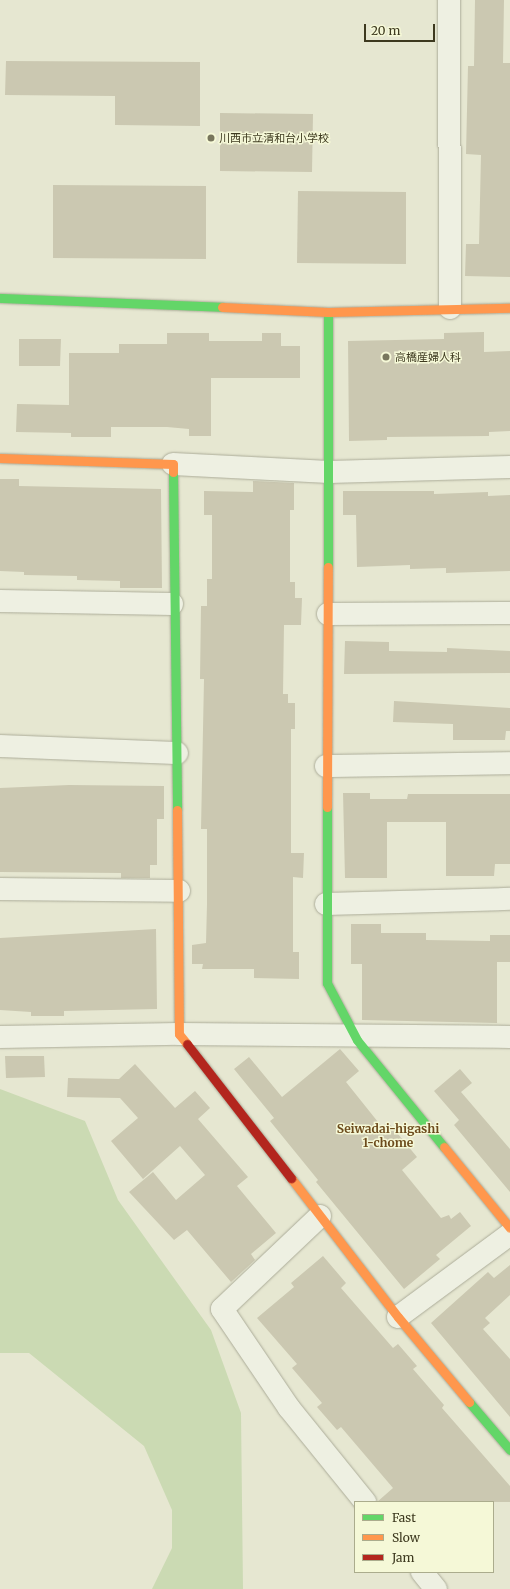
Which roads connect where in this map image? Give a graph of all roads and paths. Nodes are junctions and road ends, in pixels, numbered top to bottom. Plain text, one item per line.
1 (449, 0) edge
2 (0, 298) edge
3 (450, 308) junction
4 (510, 308) edge
5 (328, 312) junction
6 (0, 458) edge
7 (173, 464) junction
8 (510, 467) edge
9 (329, 472) junction
10 (0, 601) edge
11 (172, 604) junction
12 (510, 613) edge
13 (328, 614) junction
14 (0, 746) edge
15 (177, 753) junction
16 (510, 764) edge
17 (326, 766) junction
18 (0, 889) edge
19 (179, 891) junction
20 (510, 899) edge
21 (326, 904) junction
22 (179, 1034) junction
23 (0, 1037) edge
24 (356, 1038) junction
25 (510, 1038) edge
26 (320, 1216) junction
27 (510, 1228) edge
28 (510, 1234) edge
29 (398, 1317) junction
30 (510, 1450) edge
31 (364, 1501) edge
32 (423, 1573) edge
33 (436, 1589) edge

1 - 3 street
2 - 5 street
3 - 4 street
3 - 5 street
5 - 9 street
6 - 7 street
7 - 9 street
7 - 11 street
8 - 9 street
9 - 13 street
10 - 11 street
11 - 15 street
12 - 13 street
13 - 17 street
14 - 15 street
15 - 19 street
16 - 17 street
17 - 21 street
18 - 19 street
19 - 22 street
20 - 21 street
21 - 24 street
22 - 23 street
22 - 24 street
22 - 26 street
24 - 25 street
24 - 27 street
26 - 29 street
26 - 31 street
28 - 29 street
29 - 30 street
32 - 33 street

